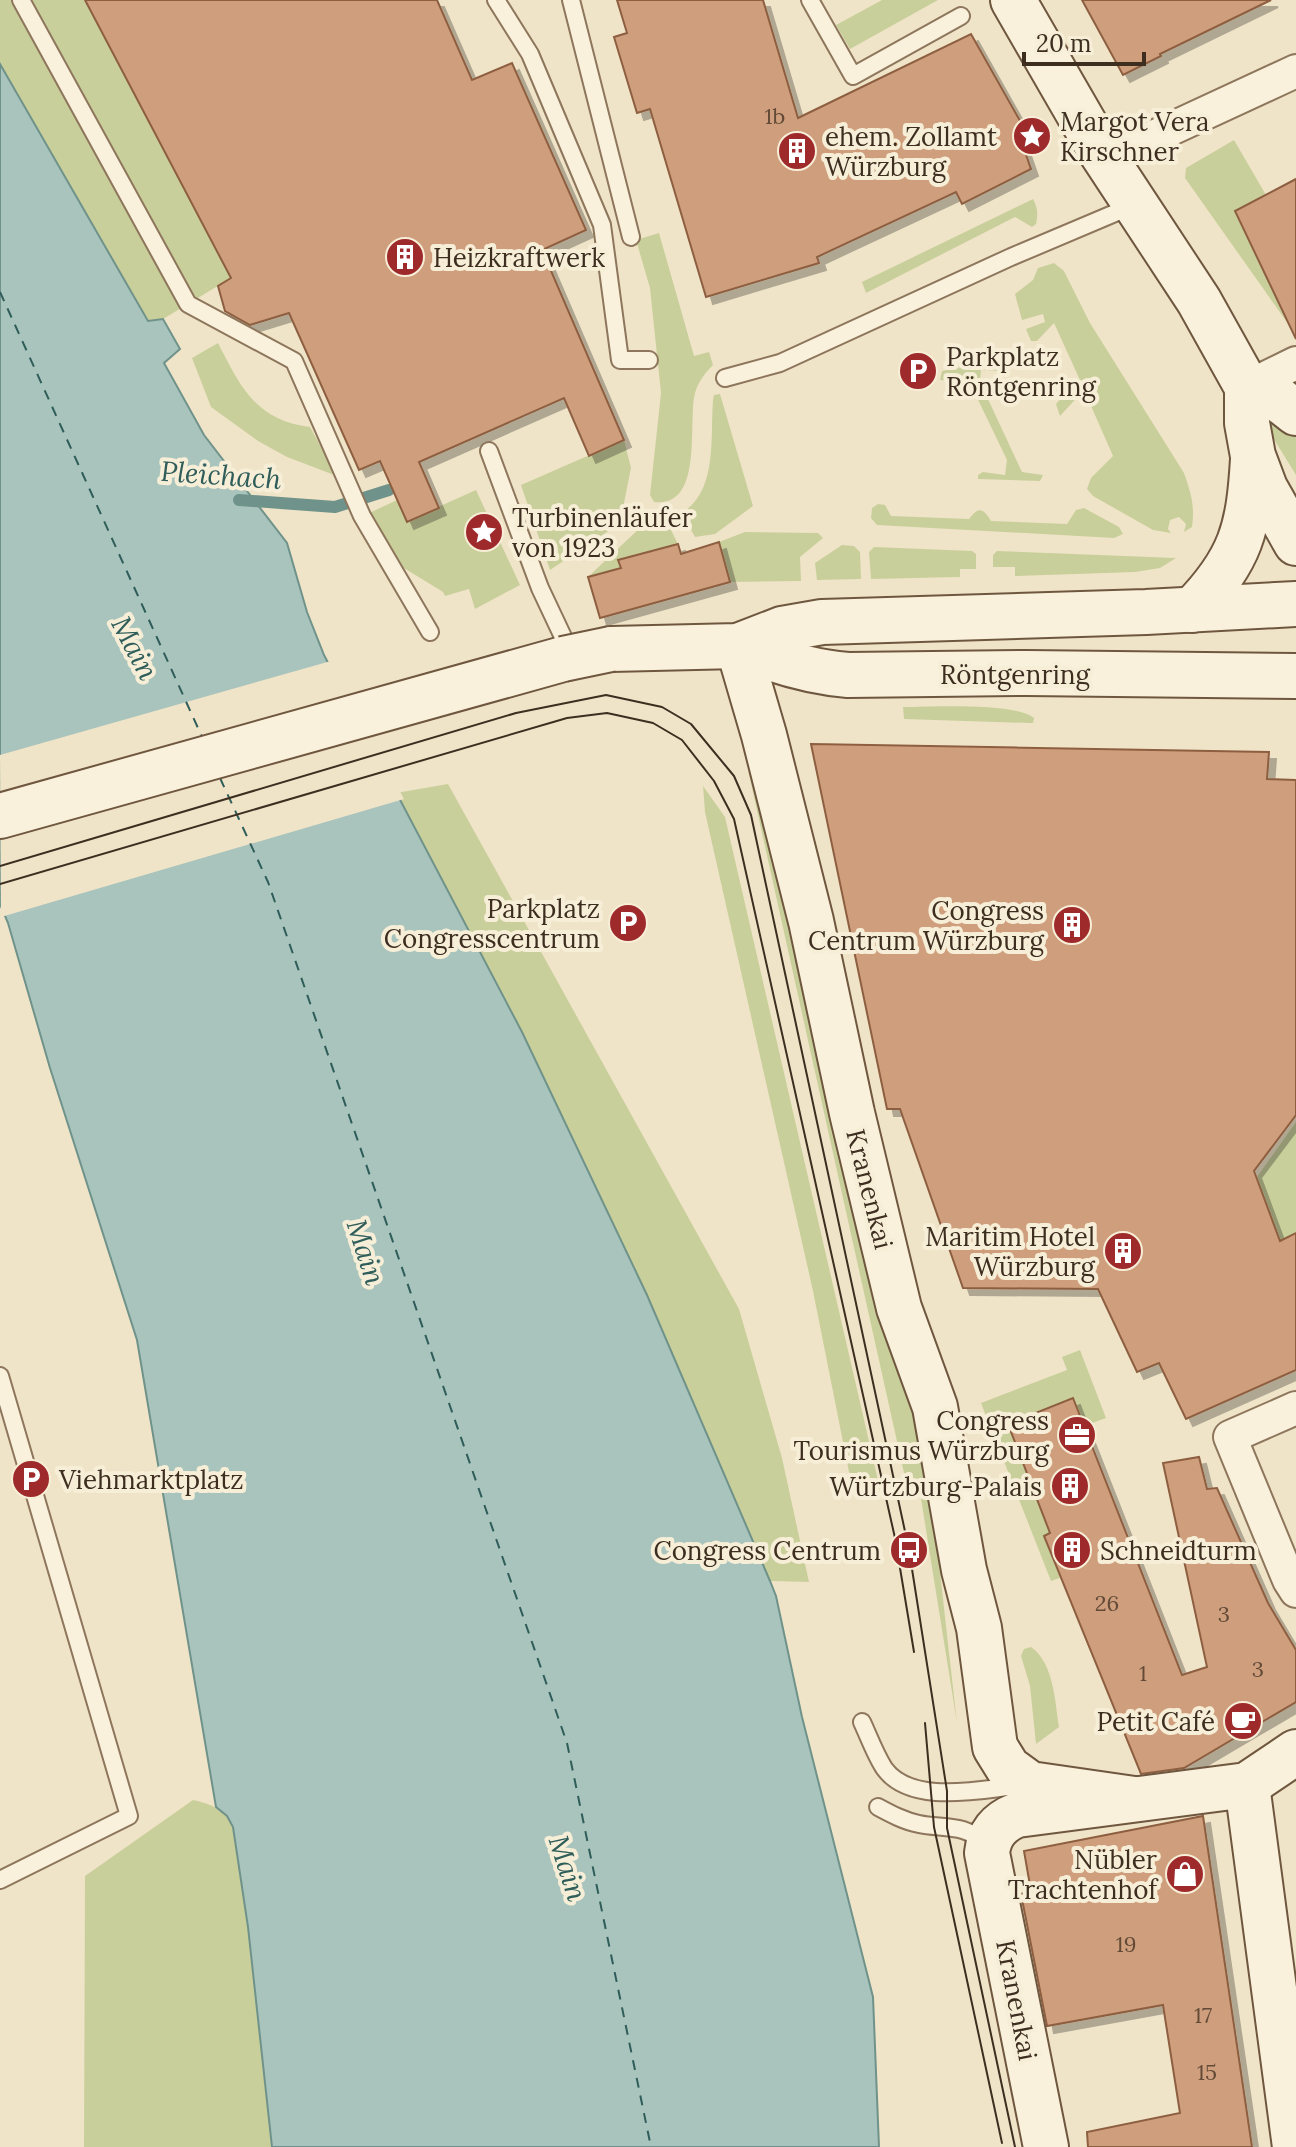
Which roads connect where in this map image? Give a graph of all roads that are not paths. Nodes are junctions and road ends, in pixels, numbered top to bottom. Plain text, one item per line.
1 (21, 0) edge
2 (496, 0) edge
3 (571, 0) edge
4 (810, 0) edge
5 (1013, 0) edge
6 (961, 16) dead end
7 (1296, 71) edge
8 (1106, 159) junction
9 (1136, 205) junction
10 (631, 237) dead end
11 (649, 360) dead end
12 (1296, 363) edge
13 (725, 378) dead end
14 (1247, 387) junction
15 (1296, 413) edge
16 (489, 451) dead end
17 (1253, 456) junction
18 (1296, 543) edge
19 (1296, 604) edge
20 (1192, 610) junction
21 (430, 632) dead end
22 (738, 646) junction
23 (595, 660) junction
24 (1296, 676) edge
25 (0, 816) edge
26 (0, 1376) edge
27 (1296, 1408) edge
28 (1296, 1591) edge
29 (862, 1722) dead end
30 (1296, 1752) edge
31 (1030, 1784) junction
32 (1247, 1785) junction
33 (1134, 1799) junction
34 (878, 1807) dead end
35 (987, 1853) junction
36 (0, 1880) edge
37 (1294, 2131) edge
38 (1046, 2147) edge

1 - 21 lane
2 - 11 lane
3 - 10 lane
4 - 6 lane
5 - 8 main road
7 - 8 street
8 - 9 main road
9 - 13 lane
9 - 14 main road
12 - 14 street
14 - 15 main road
14 - 17 main road
16 - 23 lane
17 - 18 main road
17 - 20 main road
19 - 20 main road, Röntgenring
20 - 22 main road, Röntgenring
22 - 23 main road, Röntgenring
22 - 24 main road, Röntgenring
22 - 31 main road, Kranenkai
23 - 25 main road, Röntgenring, bridge
26 - 36 lane
27 - 28 street
29 - 31 lane
30 - 32 main road
31 - 33 main road
32 - 33 main road
32 - 37 main road
33 - 35 main road
34 - 35 lane
35 - 38 main road, Kranenkai

